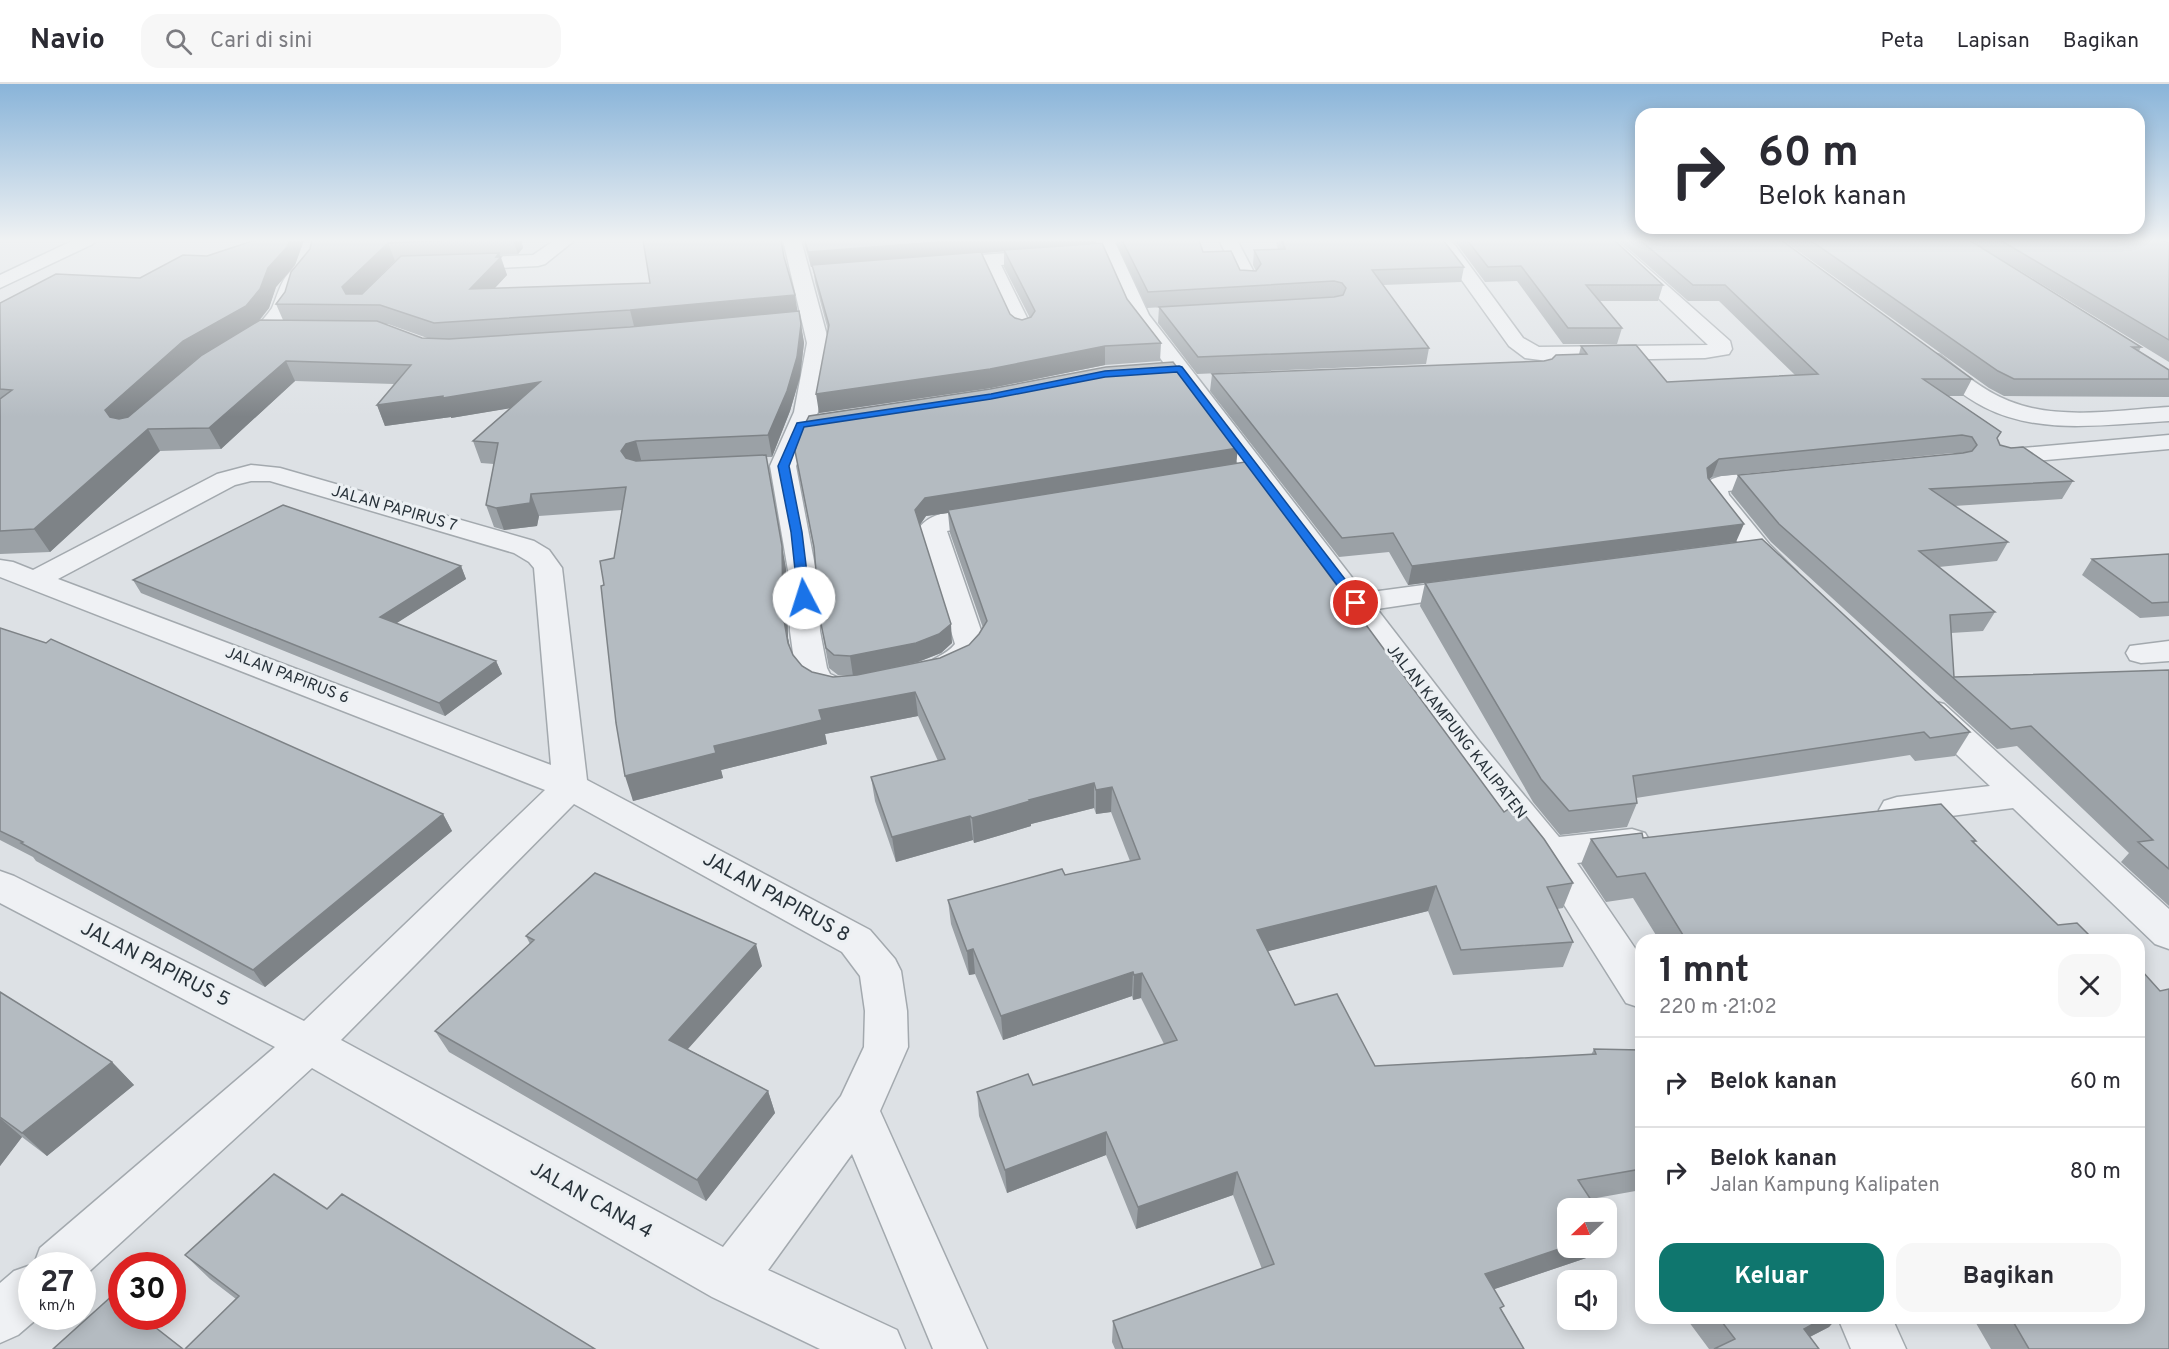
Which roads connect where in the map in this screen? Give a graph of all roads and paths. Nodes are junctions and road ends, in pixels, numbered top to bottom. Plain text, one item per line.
1 (284, 299) edge
2 (805, 299) edge
3 (1008, 299) edge
4 (1131, 299) edge
5 (1485, 299) edge
6 (1671, 299) edge
7 (1162, 314) edge
8 (1139, 316) junction
9 (1023, 330) edge
10 (264, 331) junction
11 (312, 331) edge
12 (244, 344) edge
13 (1913, 346) edge
14 (1544, 362) junction
15 (1153, 370) edge
16 (1516, 370) edge
17 (1194, 378) junction
18 (2169, 414) edge
19 (2169, 442) edge
20 (2001, 457) edge
21 (1803, 476) edge
22 (1013, 511) edge
23 (1759, 550) junction
24 (1725, 554) edge
25 (3, 568) dead end
26 (37, 579) junction
27 (1498, 584) edge
28 (1803, 591) edge
29 (1356, 603) junction
30 (919, 674) edge
31 (878, 683) edge
32 (1908, 689) edge
33 (570, 786) junction
34 (2021, 795) junction
35 (1864, 814) edge
36 (1666, 838) edge
37 (1550, 852) junction
38 (0, 886) edge
39 (2169, 933) edge
40 (1635, 982) edge
41 (309, 1044) junction
42 (857, 1112) junction
43 (74, 1252) edge
44 (730, 1279) junction
45 (18, 1301) edge
46 (0, 1317) edge
47 (1867, 1324) edge
48 (878, 1349) edge
49 (960, 1349) edge
50 (1879, 1349) edge

1 - 10 street
2 - 31 street
3 - 9 street
4 - 8 street, JALAN KAMPUNG KALIPATEN
5 - 14 street
6 - 14 street
7 - 8 street
8 - 17 street, JALAN KAMPUNG KALIPATEN
10 - 11 street
10 - 12 street
13 - 18 street
14 - 16 street
15 - 17 street
17 - 29 street, JALAN KAMPUNG KALIPATEN
19 - 20 street
21 - 23 street
22 - 30 street
23 - 24 street
23 - 28 street
25 - 26 street, JALAN PAPIRUS 6
26 - 33 street, JALAN PAPIRUS 6
26 - 33 street, JALAN PAPIRUS 7
27 - 29 street
29 - 37 street, JALAN KAMPUNG KALIPATEN
32 - 34 street
33 - 41 street
33 - 42 street, JALAN PAPIRUS 8
34 - 35 street
34 - 39 street
36 - 37 street
37 - 40 street, JALAN KAMPUNG KALIPATEN
38 - 41 street, JALAN PAPIRUS 5
41 - 43 street
41 - 44 street, JALAN CANA 4
42 - 44 street, JALAN PAPIRUS 8
42 - 49 street
44 - 48 street, JALAN CANA 4
45 - 46 street
47 - 50 street

